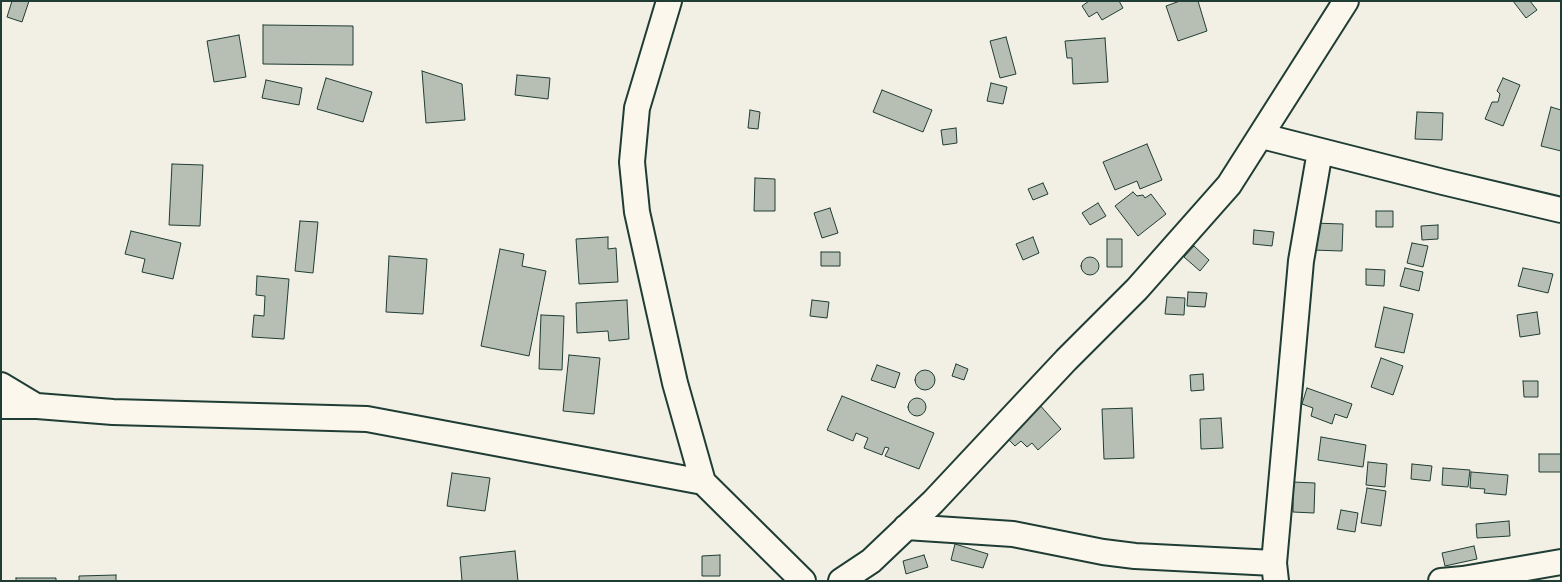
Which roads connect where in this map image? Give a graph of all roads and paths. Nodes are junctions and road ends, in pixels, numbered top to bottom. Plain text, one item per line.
1 (669, 1) edge
2 (1346, 1) edge
3 (1262, 136) junction
4 (1320, 151) junction
5 (1561, 210) edge
6 (1, 385) edge
7 (1, 406) edge
8 (37, 406) junction
9 (703, 482) junction
10 (906, 527) junction
11 (1561, 562) edge
12 (1275, 572) edge
13 (803, 581) edge
14 (841, 581) edge
15 (1441, 581) edge

1 - 9 street
2 - 3 street
3 - 4 street
3 - 10 street
4 - 5 street
4 - 12 street
6 - 8 street
7 - 8 street
8 - 9 street
9 - 13 street
10 - 12 street
10 - 14 street
11 - 15 street

